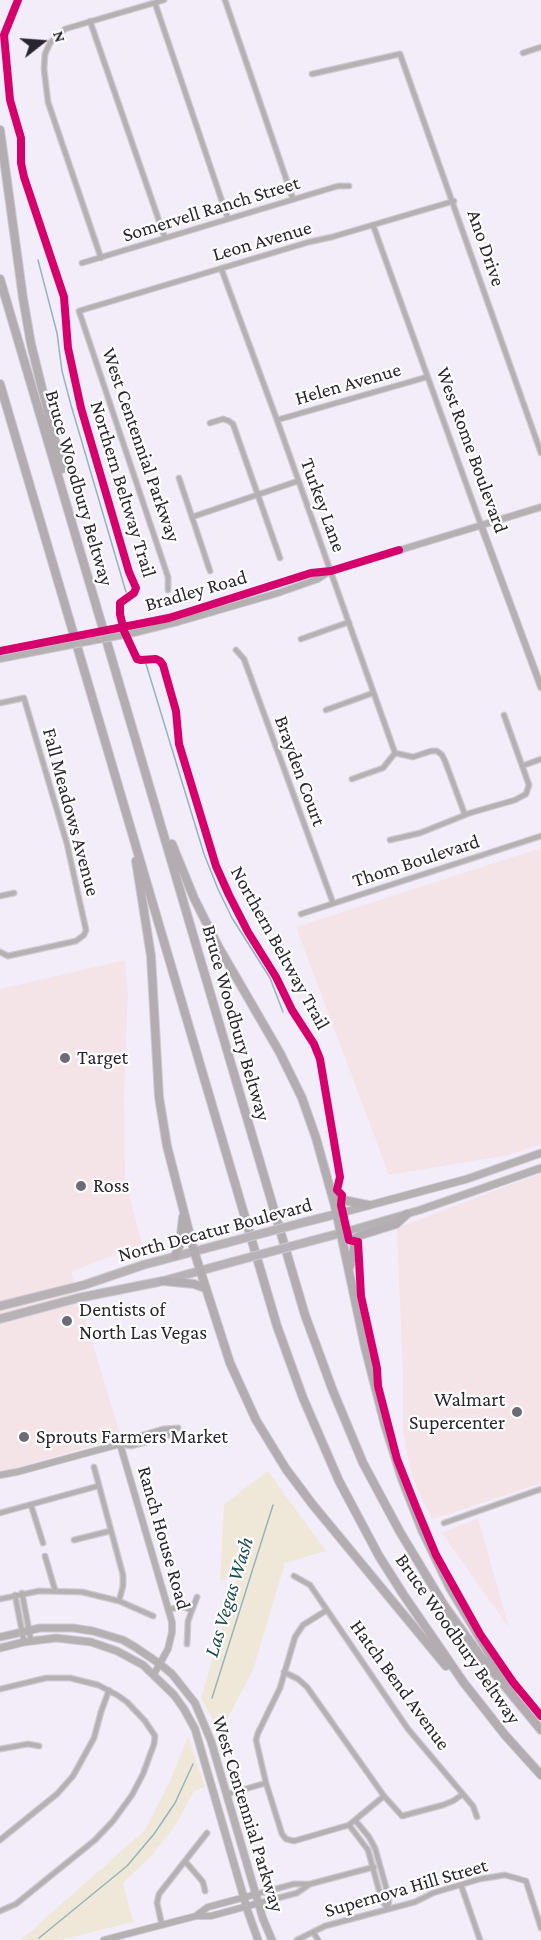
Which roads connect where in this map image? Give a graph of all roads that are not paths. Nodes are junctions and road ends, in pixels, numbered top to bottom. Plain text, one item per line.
1 (164, 0) edge
2 (225, 0) edge
3 (154, 3) junction
4 (90, 21) junction
5 (541, 47) edge
6 (523, 53) dead end
7 (312, 74) dead end
8 (0, 130) edge
9 (348, 186) dead end
10 (293, 199) junction
11 (454, 201) junction
12 (228, 219) junction
13 (373, 225) junction
14 (165, 238) junction
15 (101, 258) junction
16 (82, 263) dead end
17 (221, 268) junction
18 (0, 279) edge
19 (79, 311) joint
20 (427, 377) junction
21 (0, 384) edge
22 (0, 394) edge
23 (277, 420) junction
24 (210, 423) dead end
25 (13, 428) junction
26 (541, 453) edge
27 (179, 478) dead end
28 (298, 481) junction
29 (257, 495) junction
30 (541, 507) edge
31 (192, 517) junction
32 (481, 525) junction
33 (76, 534) junction
34 (280, 558) dead end
35 (210, 571) dead end
36 (331, 571) junction
37 (168, 590) dead end
38 (349, 622) junction
39 (301, 639) dead end
40 (55, 644) junction
41 (236, 650) dead end
42 (0, 651) edge
43 (0, 660) edge
44 (541, 687) edge
45 (373, 693) junction
46 (0, 703) edge
47 (326, 710) dead end
48 (504, 716) dead end
49 (395, 753) junction
50 (541, 759) edge
51 (522, 766) junction
52 (352, 779) dead end
53 (153, 799) junction
54 (465, 815) junction
55 (129, 822) junction
56 (541, 837) edge
57 (390, 840) dead end
58 (14, 893) dead end
59 (0, 896) edge
60 (333, 903) junction
61 (301, 914) dead end
62 (1, 953) edge
63 (541, 1153) edge
64 (541, 1168) edge
65 (331, 1192) junction
66 (368, 1205) junction
67 (184, 1213) junction
68 (337, 1214) junction
69 (407, 1214) junction
70 (341, 1233) junction
71 (194, 1251) junction
72 (175, 1256) junction
73 (200, 1270) junction
74 (349, 1272) junction
75 (163, 1281) junction
76 (205, 1288) junction
77 (0, 1306) edge
78 (0, 1319) edge
79 (120, 1444) junction
80 (94, 1467) dead end
81 (0, 1477) edge
82 (98, 1486) junction
83 (541, 1489) edge
84 (32, 1504) junction
85 (0, 1513) edge
86 (444, 1523) dead end
87 (110, 1531) junction
88 (74, 1540) dead end
89 (42, 1543) dead end
90 (45, 1556) dead end
91 (294, 1576) dead end
92 (55, 1590) junction
93 (22, 1593) junction
94 (15, 1595) junction
95 (197, 1597) dead end
96 (0, 1599) edge
97 (119, 1601) junction
98 (169, 1609) junction
99 (192, 1610) junction
100 (327, 1610) junction
101 (153, 1616) dead end
102 (25, 1630) junction
103 (0, 1637) edge
104 (27, 1642) junction
105 (187, 1644) dead end
106 (0, 1648) edge
107 (160, 1664) junction
108 (284, 1672) junction
109 (154, 1674) junction
110 (0, 1689) edge
111 (109, 1690) junction
112 (487, 1712) junction
113 (541, 1729) edge
114 (39, 1746) dead end
115 (0, 1749) edge
116 (541, 1775) edge
117 (266, 1783) junction
118 (228, 1794) junction
119 (463, 1794) junction
120 (384, 1796) junction
121 (477, 1817) dead end
122 (355, 1820) junction
123 (350, 1825) junction
124 (207, 1833) dead end
125 (0, 1840) edge
126 (185, 1861) junction
127 (380, 1865) junction
128 (372, 1867) junction
129 (310, 1884) junction
130 (461, 1885) junction
131 (205, 1891) dead end
132 (256, 1894) junction
133 (244, 1898) junction
134 (259, 1903) junction
135 (246, 1906) junction
136 (388, 1909) junction
137 (0, 1911) edge
138 (196, 1916) junction
139 (162, 1925) junction
140 (541, 1928) edge
141 (313, 1932) junction
142 (104, 1940) edge
143 (258, 1940) edge
144 (272, 1940) edge
145 (297, 1940) edge
146 (318, 1940) edge
147 (480, 1940) edge

1 - 3 street
2 - 10 street
3 - 4 street
3 - 12 street
4 - 14 street
4 - 15 street
5 - 6 street
7 - 11 street, Ano Drive
8 - 33 highway
9 - 10 street, Somervell Ranch Street
10 - 12 street, Somervell Ranch Street
11 - 13 street, Leon Avenue
11 - 26 street, Ano Drive
12 - 14 street, Somervell Ranch Street
13 - 17 street, Leon Avenue
13 - 20 street, West Rome Boulevard
14 - 15 street, Somervell Ranch Street
15 - 16 street, Somervell Ranch Street
17 - 19 street, Leon Avenue
17 - 23 street, Turkey Lane
18 - 33 highway, Bruce Woodbury Beltway
19 - 37 street, West Centennial Parkway
20 - 23 street, Helen Avenue
20 - 32 street, West Rome Boulevard
21 - 25 highway, Bruce Woodbury Beltway
22 - 25 highway
23 - 28 street, Turkey Lane
24 - 29 street
25 - 55 highway, Bruce Woodbury Beltway
27 - 31 street
28 - 29 street
28 - 36 street, Turkey Lane
29 - 31 street
29 - 34 street
30 - 32 street, Bradley Road
31 - 35 street
32 - 36 street, Bradley Road
32 - 44 street, West Rome Boulevard
33 - 53 highway, Bruce Woodbury Beltway
36 - 38 street, Turkey Lane
36 - 40 street, Bradley Road, bridge
38 - 39 street
38 - 45 street, Turkey Lane
40 - 42 street, Bradley Road
40 - 43 street, Bradley Road
41 - 60 street, Brayden Court
45 - 47 street
45 - 49 street, Turkey Lane
46 - 62 street, Fall Meadows Avenue
48 - 51 street
49 - 52 street
49 - 54 street
50 - 51 street
51 - 54 street
53 - 65 highway
53 - 113 highway, Bruce Woodbury Beltway
54 - 57 street
55 - 67 highway
55 - 112 highway, Bruce Woodbury Beltway
56 - 60 street, Thom Boulevard
58 - 59 street
60 - 61 street, Thom Boulevard
63 - 66 main road, North Decatur Boulevard
64 - 69 main road, North Decatur Boulevard
65 - 66 highway
65 - 68 highway
66 - 68 main road, North Decatur Boulevard
67 - 71 highway
67 - 72 highway
68 - 70 highway
68 - 71 main road, North Decatur Boulevard, bridge
69 - 70 main road, North Decatur Boulevard
69 - 74 highway
70 - 73 main road, North Decatur Boulevard, bridge
70 - 74 highway
71 - 72 main road, North Decatur Boulevard
71 - 73 highway
72 - 77 main road, North Decatur Boulevard
73 - 75 main road, North Decatur Boulevard
73 - 76 highway
74 - 113 highway
75 - 76 highway
75 - 78 main road, North Decatur Boulevard
76 - 112 highway
79 - 79 street
79 - 81 street
79 - 98 street, Ranch House Road
80 - 82 street
82 - 84 street
82 - 87 street
83 - 86 street
84 - 85 street
84 - 89 street
87 - 88 street
87 - 97 street
90 - 92 street
91 - 100 street, Hatch Bend Avenue
92 - 93 street
92 - 97 street
93 - 94 street
93 - 102 street
94 - 96 street
94 - 102 street
95 - 99 street
97 - 101 street
98 - 99 street
98 - 107 street, Ranch House Road
99 - 105 street
100 - 108 street
100 - 119 street, Hatch Bend Avenue
102 - 103 main road, West Centennial Parkway
102 - 104 street
102 - 107 main road, West Centennial Parkway
104 - 106 main road, West Centennial Parkway
104 - 109 main road, West Centennial Parkway
107 - 109 street, Ranch House Road
107 - 118 main road, West Centennial Parkway
108 - 117 street
108 - 120 street
109 - 133 main road, West Centennial Parkway
110 - 111 street
111 - 125 street
111 - 137 street
112 - 116 highway, Bruce Woodbury Beltway
114 - 115 street
117 - 118 street
117 - 123 street
118 - 132 main road, West Centennial Parkway
119 - 120 street
119 - 121 street, Hatch Bend Avenue
120 - 122 street
122 - 123 street
122 - 127 street
123 - 128 street
124 - 126 street
126 - 131 street
126 - 139 street
127 - 128 street
127 - 136 street
128 - 129 street
128 - 136 street
129 - 132 street
129 - 134 street
130 - 136 street, Supernova Hill Street
130 - 140 street, Supernova Hill Street
130 - 147 street
132 - 133 street
132 - 134 main road, West Centennial Parkway
133 - 135 main road, West Centennial Parkway
133 - 138 street
134 - 135 street
134 - 144 main road, West Centennial Parkway
135 - 138 street
135 - 143 main road, West Centennial Parkway
136 - 141 street, Supernova Hill Street
138 - 139 street
139 - 142 street
141 - 145 street, Supernova Hill Street
141 - 146 street

